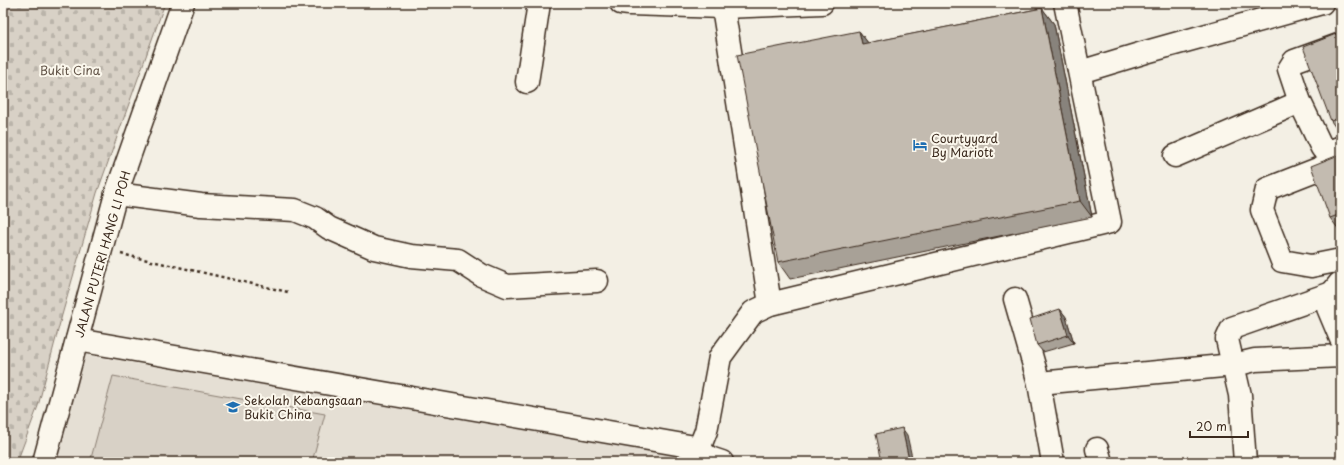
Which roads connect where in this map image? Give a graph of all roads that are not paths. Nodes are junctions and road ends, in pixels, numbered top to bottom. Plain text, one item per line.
1 (183, 3) edge
2 (539, 3) edge
3 (621, 3) edge
4 (822, 3) edge
5 (1065, 3) edge
6 (1322, 3) edge
7 (723, 7) junction
8 (1341, 44) edge
9 (1080, 72) junction
10 (527, 82) dead end
11 (1300, 102) junction
12 (1341, 148) edge
13 (1175, 156) dead end
14 (1341, 160) edge
15 (116, 194) junction
16 (1341, 260) edge
17 (596, 281) dead end
18 (1337, 287) edge
19 (1015, 299) dead end
20 (770, 304) junction
21 (1341, 339) edge
22 (77, 340) junction
23 (1341, 356) edge
24 (1234, 365) junction
25 (1039, 383) junction
26 (689, 446) dead end
27 (714, 461) edge
28 (44, 462) edge
29 (1053, 462) edge
30 (1245, 462) edge

1 - 15 street, JALAN PUTERI HANG LI POH
2 - 10 street
3 - 7 street
4 - 7 street
5 - 9 street
6 - 9 street
7 - 20 street
8 - 11 street
9 - 20 street
11 - 12 street
11 - 13 street
14 - 16 street
15 - 17 street
15 - 22 street, JALAN PUTERI HANG LI POH
18 - 21 street
18 - 24 street
19 - 25 street
20 - 27 street
22 - 26 street
22 - 28 street, JALAN PUTERI HANG LI POH
23 - 24 street
24 - 25 street
24 - 30 street
25 - 29 street

